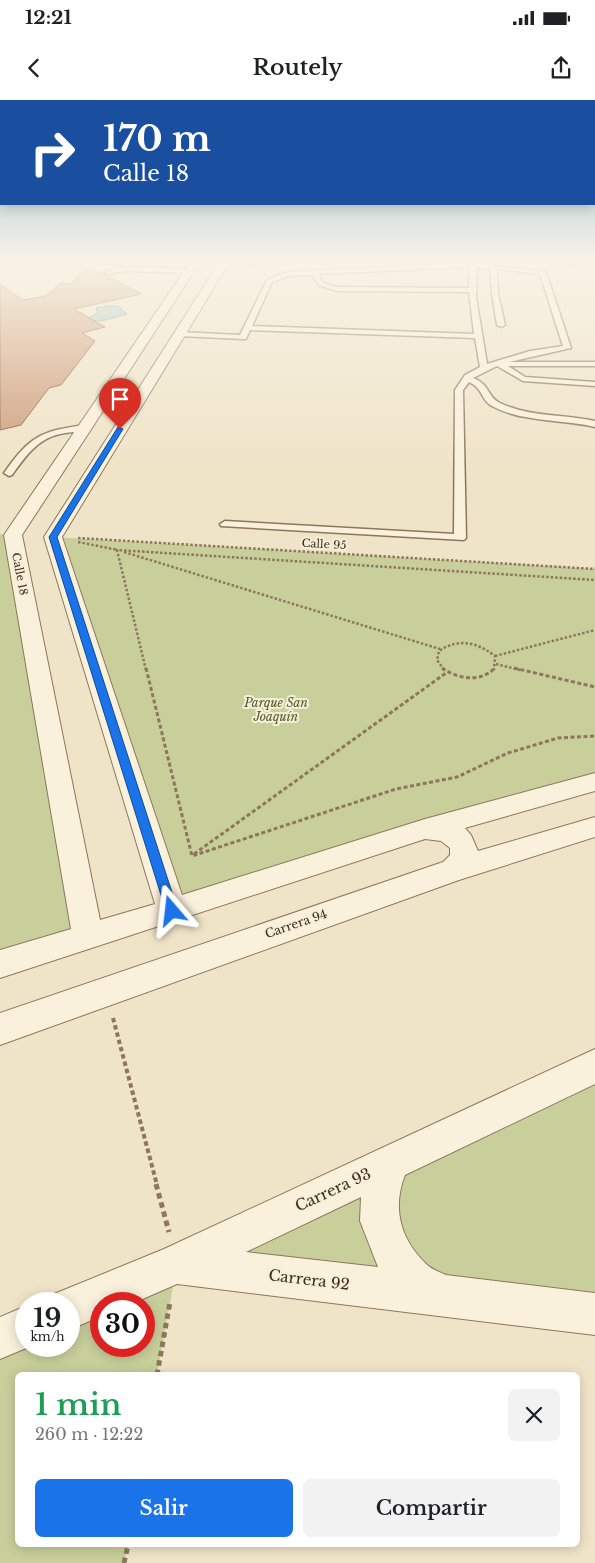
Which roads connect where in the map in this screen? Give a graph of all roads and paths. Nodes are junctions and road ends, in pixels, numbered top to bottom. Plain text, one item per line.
1 (151, 329) edge
2 (181, 329) edge
3 (246, 329) edge
4 (284, 329) edge
5 (478, 329) edge
6 (561, 329) edge
7 (479, 336) junction
8 (177, 338) junction
9 (499, 364) junction
10 (595, 364) edge
11 (484, 369) junction
12 (467, 378) junction
13 (595, 384) edge
14 (595, 424) edge
15 (85, 428) junction
16 (18, 460) junction
17 (0, 466) edge
18 (10, 473) dead end
19 (225, 524) dead end
20 (7, 535) edge
21 (53, 537) junction
22 (117, 550) junction
23 (595, 569) edge
24 (595, 580) edge
25 (595, 630) edge
26 (440, 649) junction
27 (495, 656) junction
28 (496, 664) junction
29 (446, 673) junction
30 (595, 687) edge
31 (595, 736) edge
32 (595, 782) edge
33 (595, 828) edge
34 (425, 829) junction
35 (192, 856) junction
36 (453, 870) junction
37 (172, 911) junction
38 (88, 936) junction
39 (0, 964) edge
40 (106, 991) junction
41 (0, 1029) edge
42 (595, 1066) edge
43 (391, 1163) junction
44 (177, 1264) junction
45 (441, 1296) junction
46 (80, 1304) edge
47 (595, 1314) edge
48 (15, 1332) edge
49 (0, 1338) edge
50 (158, 1372) edge
51 (128, 1547) edge
52 (124, 1563) edge

1 - 15 street, Calle 18
2 - 8 street
3 - 8 lane
4 - 7 lane
5 - 7 lane
6 - 9 lane
7 - 11 lane
8 - 21 street
9 - 10 lane
9 - 11 lane
9 - 13 lane
11 - 12 lane
12 - 14 lane
12 - 19 lane
15 - 16 lane
15 - 20 street, Calle 18
16 - 17 lane
16 - 18 lane
20 - 21 street
20 - 38 street, Calle 18
21 - 22 path
21 - 23 path, Calle 95
21 - 37 street
22 - 24 path
22 - 26 path
22 - 35 path
25 - 27 path
26 - 27 path
26 - 29 path
27 - 28 path
28 - 29 path
28 - 30 path
29 - 35 path
31 - 35 path
32 - 34 street
33 - 36 street, Carrera 94
34 - 36 street
34 - 37 street
36 - 40 street, Carrera 94
37 - 38 street
38 - 39 street
40 - 41 street, Carrera 94
40 - 44 path
42 - 43 street, Carrera 93
43 - 44 street, Carrera 93
43 - 45 street, Carrera 92
44 - 45 street, Carrera 92
44 - 46 street, Carrera 93
44 - 50 path
45 - 47 street, Carrera 92
48 - 49 street
51 - 52 path

